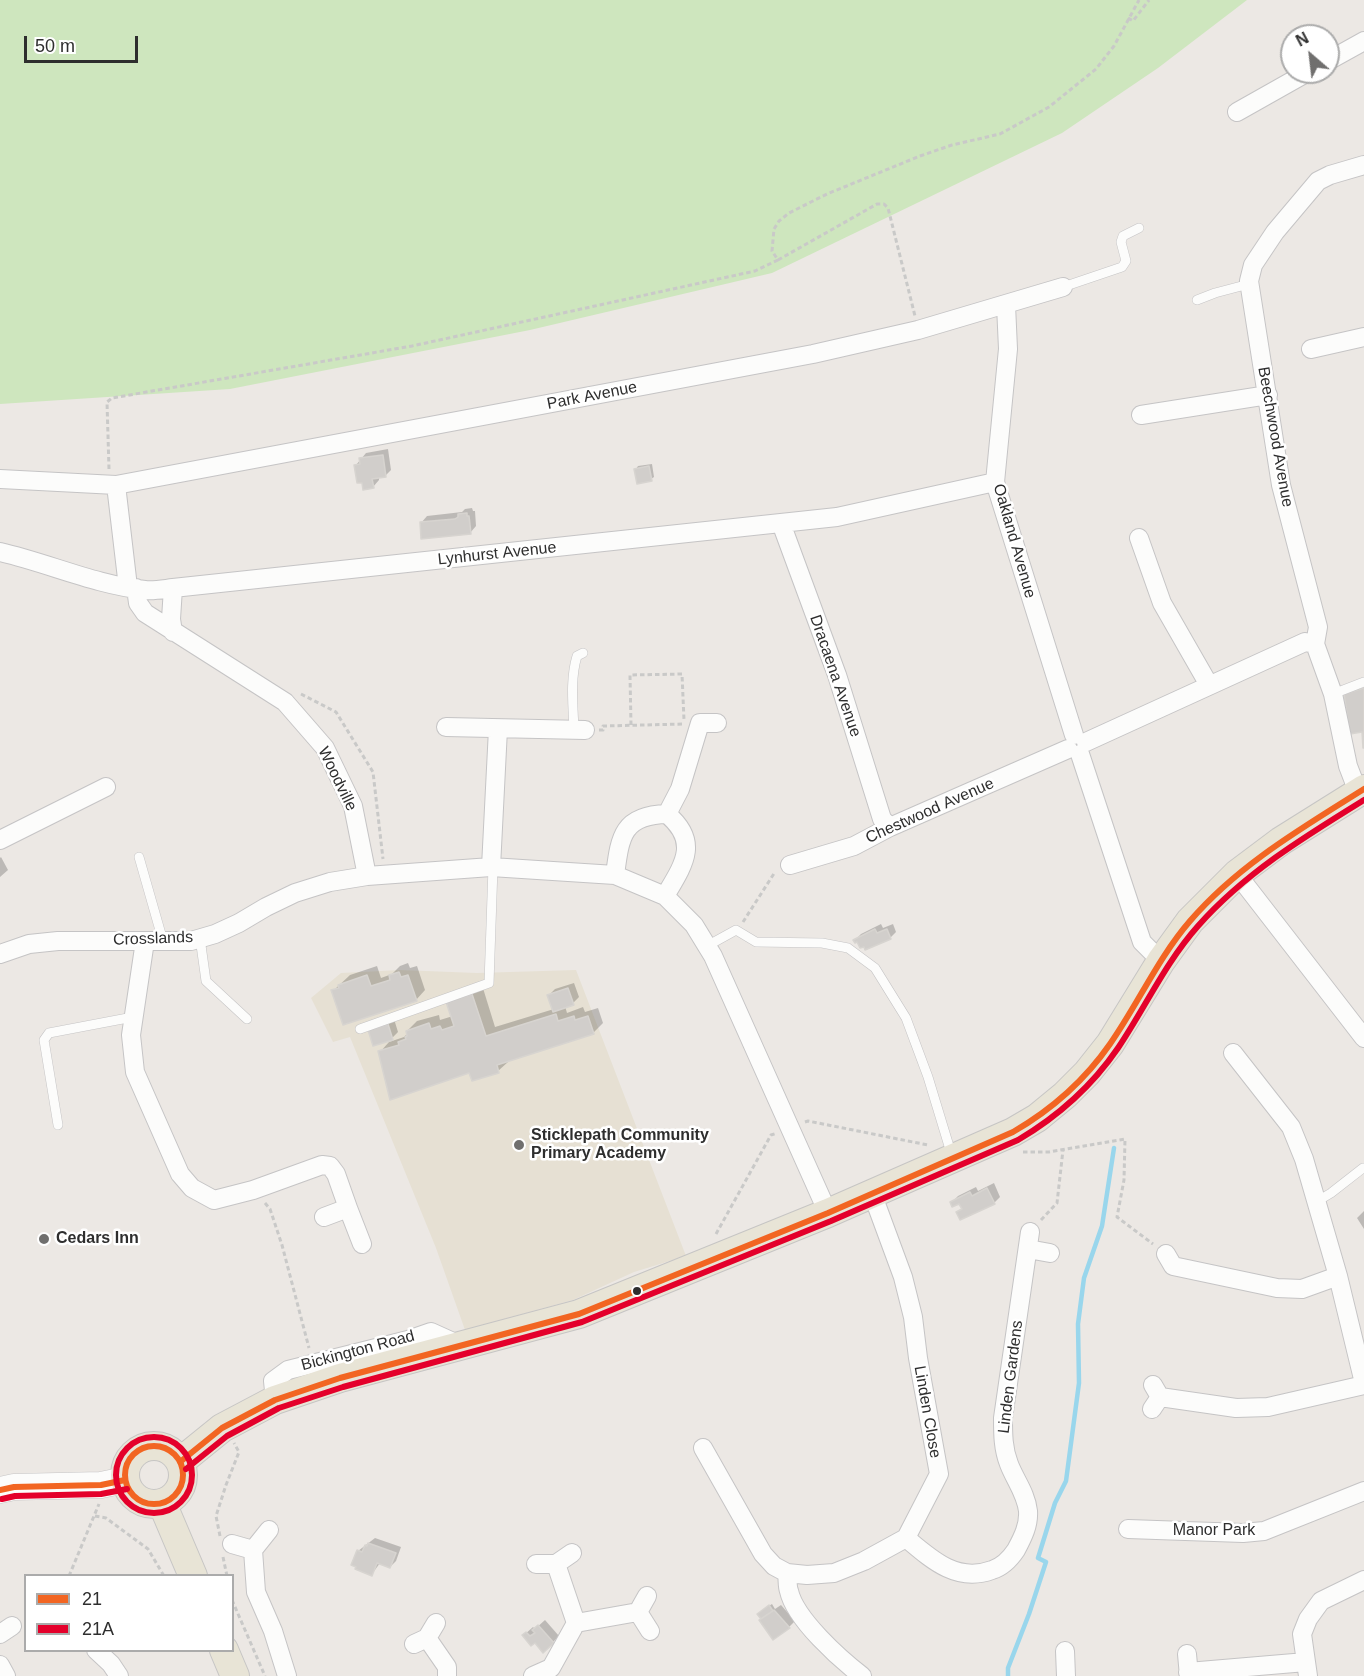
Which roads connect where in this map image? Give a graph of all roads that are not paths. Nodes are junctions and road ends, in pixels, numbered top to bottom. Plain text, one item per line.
1 (1364, 41) edge
2 (1340, 54) edge
3 (1287, 84) edge
4 (1237, 112) dead end
5 (1364, 165) edge
6 (1139, 228) dead end
7 (1249, 285) junction
8 (1063, 287) joint
9 (1197, 300) dead end
10 (1006, 305) junction
11 (1364, 337) edge
12 (1311, 349) dead end
13 (1268, 395) junction
14 (1141, 415) dead end
15 (0, 478) edge
16 (994, 482) junction
17 (112, 485) junction
18 (781, 523) junction
19 (1139, 538) dead end
20 (0, 552) edge
21 (132, 588) junction
22 (173, 588) junction
23 (173, 632) junction
24 (1316, 635) junction
25 (583, 653) dead end
26 (1364, 682) edge
27 (1209, 685) junction
28 (1333, 694) junction
29 (700, 725) road end
30 (446, 728) dead end
31 (498, 729) junction
32 (580, 730) joint
33 (1077, 745) junction
34 (106, 787) dead end
35 (1361, 790) edge
36 (667, 814) junction
37 (890, 827) junction
38 (0, 840) edge
39 (139, 857) dead end
40 (790, 865) road end
41 (492, 867) junction
42 (1237, 874) junction
43 (615, 875) junction
44 (367, 876) junction
45 (665, 896) junction
46 (200, 938) junction
47 (154, 941) junction
48 (707, 946) junction
49 (0, 954) edge
50 (1161, 960) junction
51 (134, 1017) junction
52 (247, 1020) dead end
53 (360, 1029) dead end
54 (1364, 1038) edge
55 (1229, 1078) dead end
56 (58, 1125) dead end
57 (952, 1159) junction
58 (1363, 1168) edge
59 (872, 1193) junction
60 (1316, 1202) junction
61 (348, 1208) junction
62 (828, 1213) junction
63 (324, 1217) dead end
64 (362, 1244) dead end
65 (1050, 1253) dead end
66 (1166, 1266) road end
67 (1338, 1276) junction
68 (462, 1346) junction
69 (1364, 1384) edge
70 (1155, 1397) dead end
71 (275, 1400) junction
72 (703, 1448) dead end
73 (180, 1462) junction
74 (113, 1482) junction
75 (0, 1490) edge
76 (1364, 1491) edge
77 (162, 1503) junction
78 (1128, 1529) dead end
79 (269, 1530) dead end
80 (906, 1538) junction
81 (225, 1548) road end
82 (253, 1550) junction
83 (572, 1553) dead end
84 (536, 1564) dead end
85 (556, 1564) junction
86 (787, 1573) junction
87 (193, 1574) edge
88 (1364, 1580) edge
89 (576, 1623) junction
90 (650, 1631) dead end
91 (426, 1635) dead end
92 (1065, 1651) dead end
93 (98, 1652) edge
94 (225, 1652) edge
95 (1187, 1654) dead end
96 (0, 1665) edge
97 (1307, 1669) edge
98 (1189, 1674) edge
99 (6, 1676) edge
100 (119, 1676) edge
101 (235, 1676) edge
102 (287, 1676) edge
103 (447, 1676) edge
104 (533, 1676) edge
105 (862, 1676) edge
106 (1066, 1676) edge

1 - 2 street
3 - 4 street
5 - 7 street, Beechwood Avenue
6 - 8 lane
7 - 9 lane
7 - 13 street, Beechwood Avenue
8 - 10 street, Park Avenue
10 - 16 street, Oakland Avenue
10 - 17 street, Park Avenue
11 - 12 street
13 - 14 street
13 - 24 street, Beechwood Avenue
15 - 17 street, Park Avenue
16 - 18 street, Lynhurst Avenue
16 - 33 street, Oakland Avenue
17 - 21 street
18 - 22 street, Lynhurst Avenue
18 - 37 street, Dracaena Avenue
19 - 27 street
20 - 21 street, Lynhurst Avenue
21 - 22 street, Lynhurst Avenue
21 - 23 street, Woodville
22 - 23 street
23 - 44 street, Woodville
24 - 27 street, Chestwood Avenue
24 - 28 street, Beechwood Avenue
25 - 32 lane
26 - 28 lane
27 - 33 street, Chestwood Avenue
28 - 35 street, Beechwood Avenue
29 - 36 street
30 - 31 street
31 - 32 street
31 - 41 street
33 - 37 street, Chestwood Avenue
33 - 50 street, Oakland Avenue
34 - 38 street
35 - 42 main road, Bickington Road
36 - 43 street
36 - 45 street
37 - 40 street, Chestwood Avenue
39 - 47 lane
41 - 43 street
41 - 44 street
41 - 53 lane
42 - 50 main road, Bickington Road
42 - 54 street
43 - 45 street
44 - 46 street, Crosslands
45 - 48 street
46 - 47 street, Crosslands
46 - 52 lane
47 - 49 street, Crosslands
47 - 51 street
48 - 57 lane
48 - 62 street
50 - 57 main road, Bickington Road
51 - 56 lane
51 - 61 street
55 - 60 street
57 - 59 main road, Bickington Road
58 - 60 lane
59 - 62 main road, Bickington Road
59 - 80 street, Linden Close
60 - 67 street
61 - 63 street
61 - 64 street
62 - 68 main road, Bickington Road
65 - 80 street, Linden Gardens
66 - 67 street
67 - 69 street
68 - 71 main road, Bickington Road
68 - 71 street, Bickington Road
69 - 70 street
71 - 73 main road, Bickington Road
72 - 86 street
73 - 74 main road
73 - 77 main road
74 - 75 main road
74 - 77 main road
76 - 78 street, Manor Park
77 - 87 main road
79 - 82 street
80 - 86 street
81 - 82 street
82 - 102 street
83 - 85 street
84 - 85 street
85 - 89 street
86 - 105 street
88 - 97 street
89 - 90 street
89 - 104 street
91 - 103 street
92 - 106 street
93 - 100 street
94 - 101 main road
95 - 98 street
96 - 99 street
97 - 98 street

